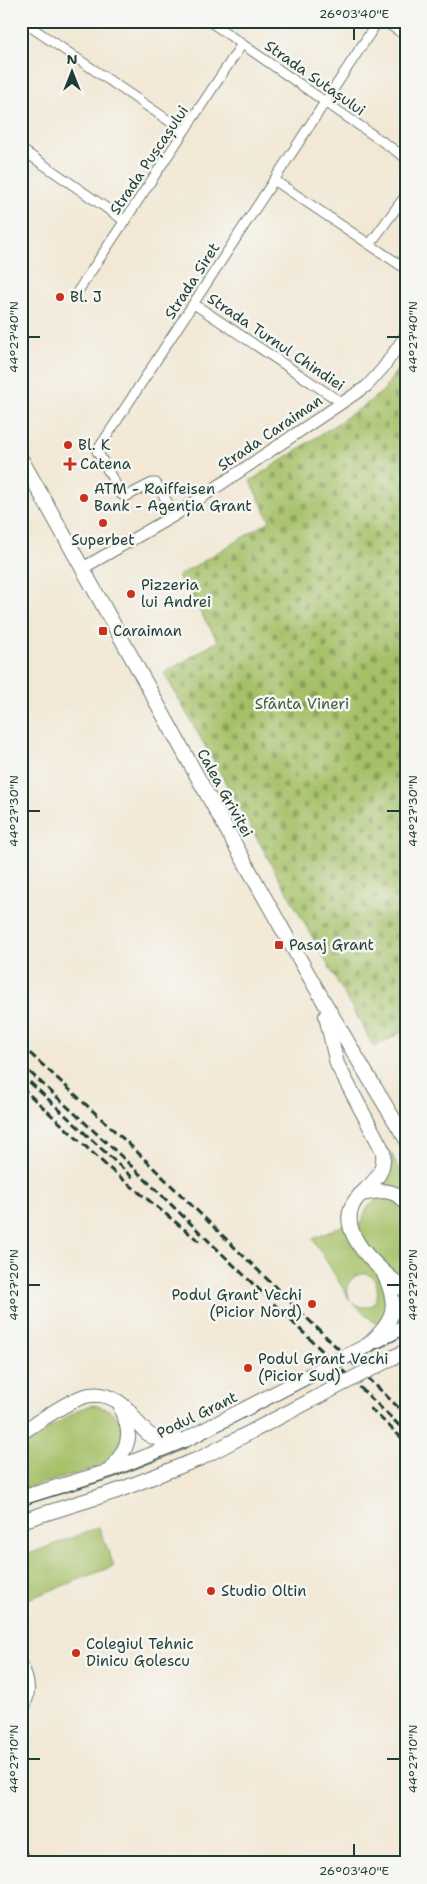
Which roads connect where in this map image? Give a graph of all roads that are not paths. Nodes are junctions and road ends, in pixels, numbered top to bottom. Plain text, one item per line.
1 (22, 21) edge
2 (209, 21) edge
3 (378, 21) edge
4 (384, 21) edge
5 (406, 36) edge
6 (242, 44) junction
7 (326, 101) junction
8 (184, 132) junction
9 (21, 149) edge
10 (406, 158) edge
11 (274, 180) junction
12 (406, 195) edge
13 (125, 221) junction
14 (370, 244) junction
15 (406, 269) edge
16 (78, 291) dead end
17 (194, 304) junction
18 (406, 335) edge
19 (342, 403) junction
20 (21, 459) edge
21 (175, 515) junction
22 (83, 568) junction
23 (322, 1001) junction
24 (406, 1139) edge
25 (361, 1194) junction
26 (406, 1203) edge
27 (382, 1269) junction
28 (406, 1291) edge
29 (406, 1326) edge
30 (368, 1346) junction
31 (402, 1355) edge
32 (116, 1401) junction
33 (21, 1433) edge
34 (185, 1440) junction
35 (110, 1471) junction
36 (21, 1498) edge
37 (21, 1521) edge
38 (21, 1666) edge
39 (21, 1709) edge
40 (21, 1855) edge
41 (26, 1863) edge

1 - 8 street
2 - 6 street, Strada Sutașului
3 - 7 street, Strada Siret
4 - 5 street
6 - 7 street, Strada Sutașului
6 - 8 street, Strada Pușcașului
7 - 10 street, Strada Sutașului
7 - 11 street, Strada Siret
8 - 13 street, Strada Pușcașului
9 - 13 street
11 - 14 street
11 - 17 street, Strada Siret
12 - 14 street
13 - 16 street, Strada Pușcașului
14 - 15 street
17 - 19 street, Strada Turnul Chindiei
17 - 21 street, Strada Siret
18 - 19 street, Strada Caraiman
19 - 21 street, Strada Caraiman
20 - 22 main road, Calea Griviței
21 - 22 street, Strada Caraiman
22 - 23 main road, Calea Griviței
23 - 24 main road, Calea Griviței
23 - 25 main road
25 - 26 main road
25 - 27 main road
27 - 28 main road
27 - 30 main road
29 - 30 main road, Podul Grant
30 - 34 main road, Podul Grant, bridge
31 - 37 main road, bridge
32 - 33 main road
32 - 34 main road
32 - 35 main road
34 - 35 main road, Podul Grant
35 - 36 main road, Podul Grant
38 - 39 main road
40 - 41 main road

